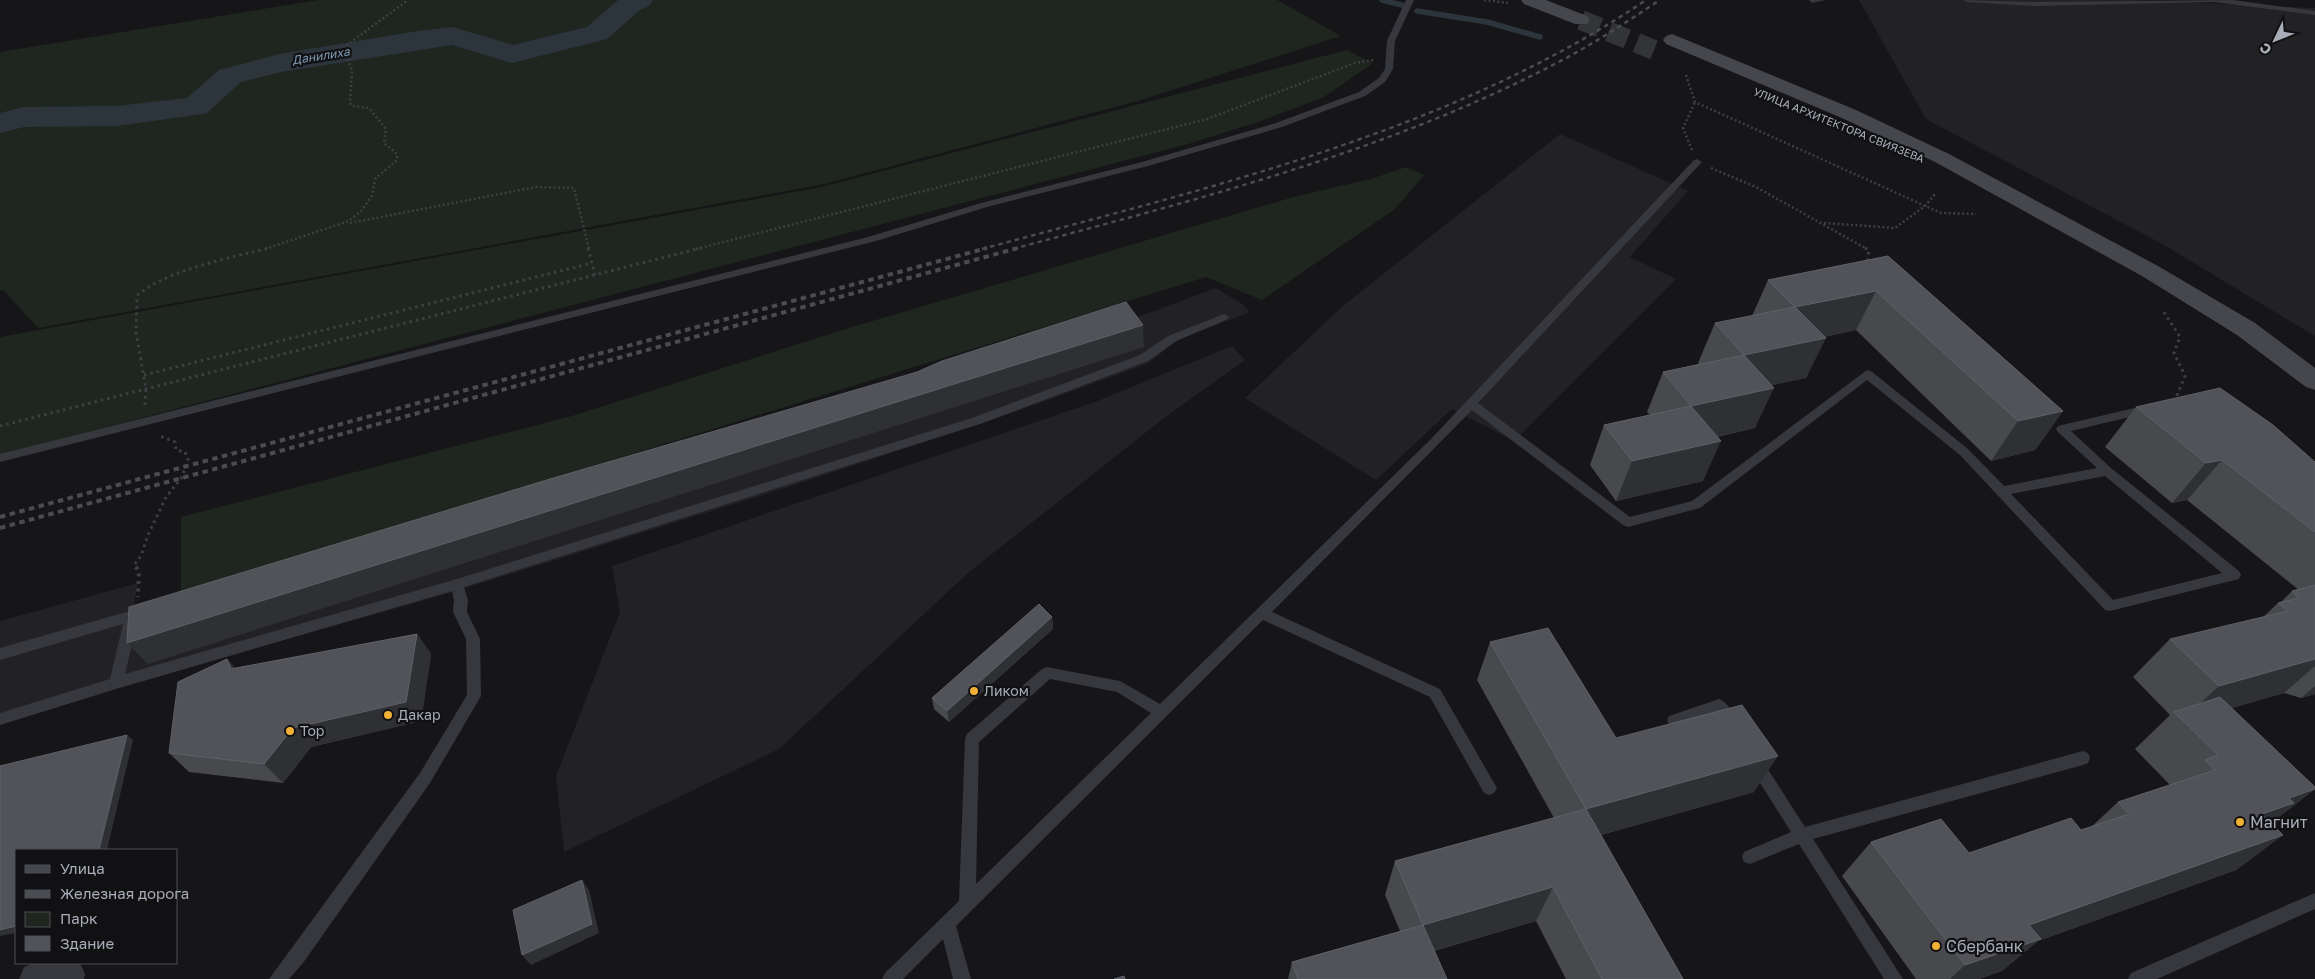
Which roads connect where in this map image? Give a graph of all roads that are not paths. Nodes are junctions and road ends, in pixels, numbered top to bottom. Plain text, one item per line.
1 (1410, 0) edge
2 (1530, 0) edge
3 (1572, 0) edge
4 (1821, 0) edge
5 (1967, 0) edge
6 (1812, 1) edge
7 (2315, 13) edge
8 (1672, 40) tunnel mouth
9 (1654, 50) tunnel mouth
10 (1697, 162) road end
11 (2023, 201) junction
12 (1224, 316) dead end
13 (2315, 382) edge
14 (2174, 403) edge
15 (1472, 404) junction
16 (0, 458) edge
17 (2107, 471) junction
18 (2000, 491) junction
19 (457, 584) junction
20 (141, 606) edge
21 (158, 608) edge
22 (1261, 613) junction
23 (131, 617) junction
24 (0, 654) edge
25 (116, 683) junction
26 (1161, 712) junction
27 (0, 719) edge
28 (1674, 720) dead end
29 (2083, 758) dead end
30 (1489, 788) dead end
31 (1802, 835) junction
32 (1750, 857) dead end
33 (2315, 901) edge
34 (967, 903) junction
35 (947, 922) junction
36 (36, 979) edge
37 (67, 979) edge
38 (278, 979) edge
39 (891, 979) edge
40 (962, 979) edge
41 (1894, 979) edge
42 (2137, 979) edge

1 - 16 lane
2 - 3 main road
4 - 6 lane
5 - 7 lane
8 - 11 main road, УЛИЦА АРХИТЕКТОРА СВИЯЗЕВА
9 - 11 main road, УЛИЦА АРХИТЕКТОРА СВИЯЗЕВА
10 - 15 lane
11 - 13 main road, УЛИЦА АРХИТЕКТОРА СВИЯЗЕВА
12 - 19 lane
14 - 17 lane
15 - 18 lane
15 - 22 lane
17 - 18 lane
17 - 18 lane
19 - 25 lane
19 - 38 lane
20 - 23 lane
21 - 23 lane
22 - 26 lane
22 - 30 lane
23 - 24 lane
23 - 25 lane
25 - 27 lane
26 - 34 lane
26 - 34 lane
28 - 31 lane
29 - 31 lane
31 - 32 lane
31 - 41 lane
33 - 42 lane
34 - 35 lane
35 - 39 lane
35 - 40 lane
36 - 37 street

